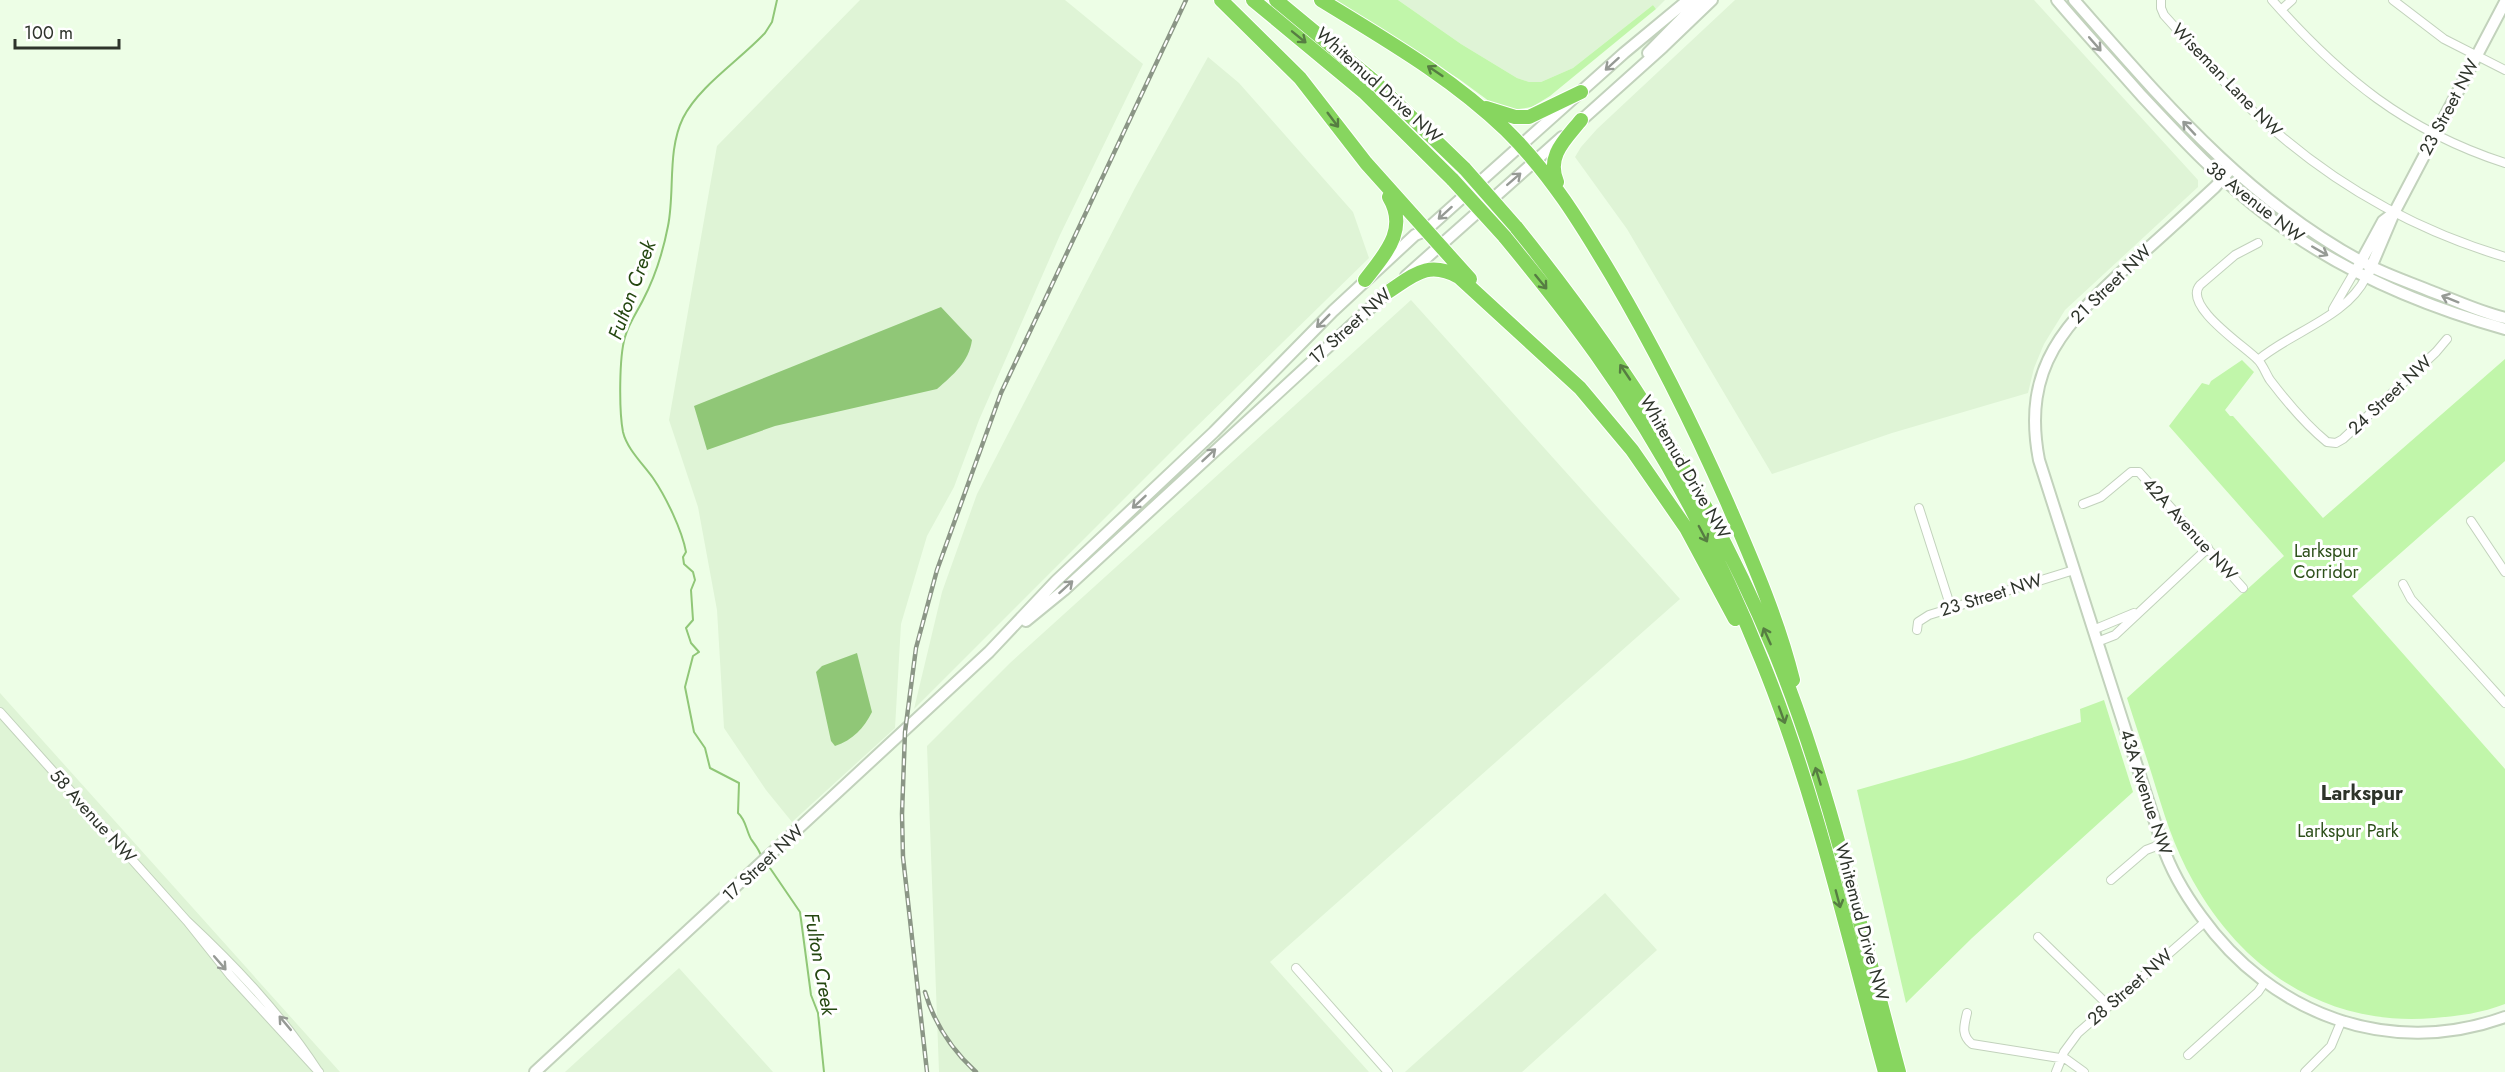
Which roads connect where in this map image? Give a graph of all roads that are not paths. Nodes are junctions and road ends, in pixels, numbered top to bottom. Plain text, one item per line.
1 (1221, 0) edge
2 (1253, 0) edge
3 (1276, 0) edge
4 (1321, 0) edge
5 (1688, 0) edge
6 (1700, 0) edge
7 (1712, 0) edge
8 (2057, 0) edge
9 (2074, 0) edge
10 (2161, 0) edge
11 (2272, 0) edge
12 (2292, 0) edge
13 (2393, 0) edge
14 (2505, 2) edge
15 (2281, 10) junction
16 (2476, 57) junction
17 (2505, 70) edge
18 (1623, 84) junction
19 (1581, 92) junction
20 (1481, 107) junction
21 (1581, 120) junction
22 (2435, 134) junction
23 (1520, 146) junction
24 (1535, 161) junction
25 (1366, 163) junction
26 (2505, 163) edge
27 (2230, 169) junction
28 (2222, 179) junction
29 (1565, 201) junction
30 (2394, 213) junction
31 (1425, 231) junction
32 (2258, 243) dead end
33 (1438, 246) junction
34 (2505, 257) edge
35 (2358, 266) junction
36 (2371, 266) junction
37 (2366, 277) junction
38 (1365, 280) junction
39 (1388, 292) junction
40 (2332, 311) junction
41 (2505, 318) edge
42 (2505, 329) edge
43 (2447, 339) dead end
44 (1539, 349) junction
45 (2258, 360) junction
46 (2039, 460) joint
47 (2083, 504) dead end
48 (1919, 508) dead end
49 (2471, 521) dead end
50 (2208, 548) junction
51 (2074, 570) junction
52 (2505, 572) edge
53 (2403, 584) dead end
54 (2243, 588) dead end
55 (1951, 608) junction
56 (2135, 613) junction
57 (1917, 630) dead end
58 (2094, 630) junction
59 (2097, 642) junction
60 (989, 652) junction
61 (1762, 660) junction
62 (2505, 703) edge
63 (0, 712) edge
64 (1810, 750) junction
65 (2162, 844) junction
66 (2111, 880) dead end
67 (2205, 922) junction
68 (2038, 938) dead end
69 (1296, 968) dead end
70 (2264, 983) junction
71 (2109, 1006) junction
72 (1967, 1013) dead end
73 (2505, 1017) edge
74 (2341, 1022) junction
75 (2188, 1055) dead end
76 (2062, 1058) junction
77 (319, 1071) edge
78 (2310, 1071) edge
79 (536, 1072) edge
80 (1388, 1072) edge
81 (1885, 1072) edge
82 (1899, 1072) edge
83 (2056, 1072) edge
84 (2084, 1072) edge

1 -> 25 highway
2 -> 61 highway, Whitemud Drive NW, bridge
64 -> 3 highway, Whitemud Drive NW, bridge
20 -> 4 highway
5 -> 19 main road, 17 Street NW
6 - 18 main road
7 - 18 main road, 17 Street NW
8 -> 28 main road, 38 Avenue NW
27 -> 9 main road, 38 Avenue NW
10 - 30 street, Wiseman Lane NW
11 - 15 street
12 - 15 street
13 - 16 street
14 - 16 main road, 23 Street NW
15 - 22 street
16 - 17 street
16 - 22 main road, 23 Street NW
18 - 21 main road, 17 Street NW
19 - 20 highway
19 - 23 main road, 17 Street NW
20 - 23 highway
21 - 24 main road, 17 Street NW
21 - 29 highway
22 - 26 street
22 - 30 main road, 23 Street NW
23 - 24 highway
23 -> 31 main road, 17 Street NW
24 - 29 highway
33 -> 24 main road, 17 Street NW
25 - 31 highway
25 - 38 highway
27 - 28 main road, 21 Street NW
27 - 35 main road, 38 Avenue NW
28 -> 35 main road, 38 Avenue NW
28 - 46 main road, 21 Street NW
29 - 64 highway
30 - 34 street, Wiseman Lane NW
30 - 35 main road, 23 Street NW
30 - 36 main road, 23 Street NW
31 - 33 highway
31 - 38 main road, 17 Street NW
32 - 45 street
33 - 39 main road, 17 Street NW
33 - 44 highway
35 - 36 main road, 38 Avenue NW
35 - 37 main road, 38 Avenue NW
35 - 40 street, 23 Street NW
36 - 37 main road, 23 Street NW
41 -> 36 main road, 38 Avenue NW
37 - 40 street, 23 Street NW
37 - 42 main road, 38 Avenue NW
38 -> 60 main road, 17 Street NW
39 - 44 highway
60 -> 39 main road, 17 Street NW
40 - 45 street, 23 Street NW
43 - 45 street, 24 Street NW
44 - 61 highway
46 - 51 main road, 43A Avenue NW
47 - 50 street, 42A Avenue NW
48 - 55 street
49 - 52 street
50 - 54 street, 42A Avenue NW
50 - 56 street
51 - 55 street, 23 Street NW
51 - 58 main road, 43A Avenue NW
53 - 62 street
55 - 57 street, 23 Street NW
56 - 58 street
56 - 59 street
58 - 59 main road, 43A Avenue NW
59 - 65 main road, 43A Avenue NW
60 - 79 main road, 17 Street NW
61 -> 81 highway, Whitemud Drive NW
63 - 77 street, 58 Avenue NW
82 -> 64 highway, Whitemud Drive NW
65 - 66 street
65 - 67 main road, 43A Avenue NW
67 - 70 main road, 43A Avenue NW
67 - 71 street, 28 Street NW
68 - 71 street
69 - 80 street
70 - 74 main road, 43A Avenue NW
70 - 75 street
71 - 76 street, 28 Street NW
72 - 76 street
73 - 74 main road, 43A Avenue NW
74 - 78 street
76 - 83 street, 28 Street NW
76 - 84 street

